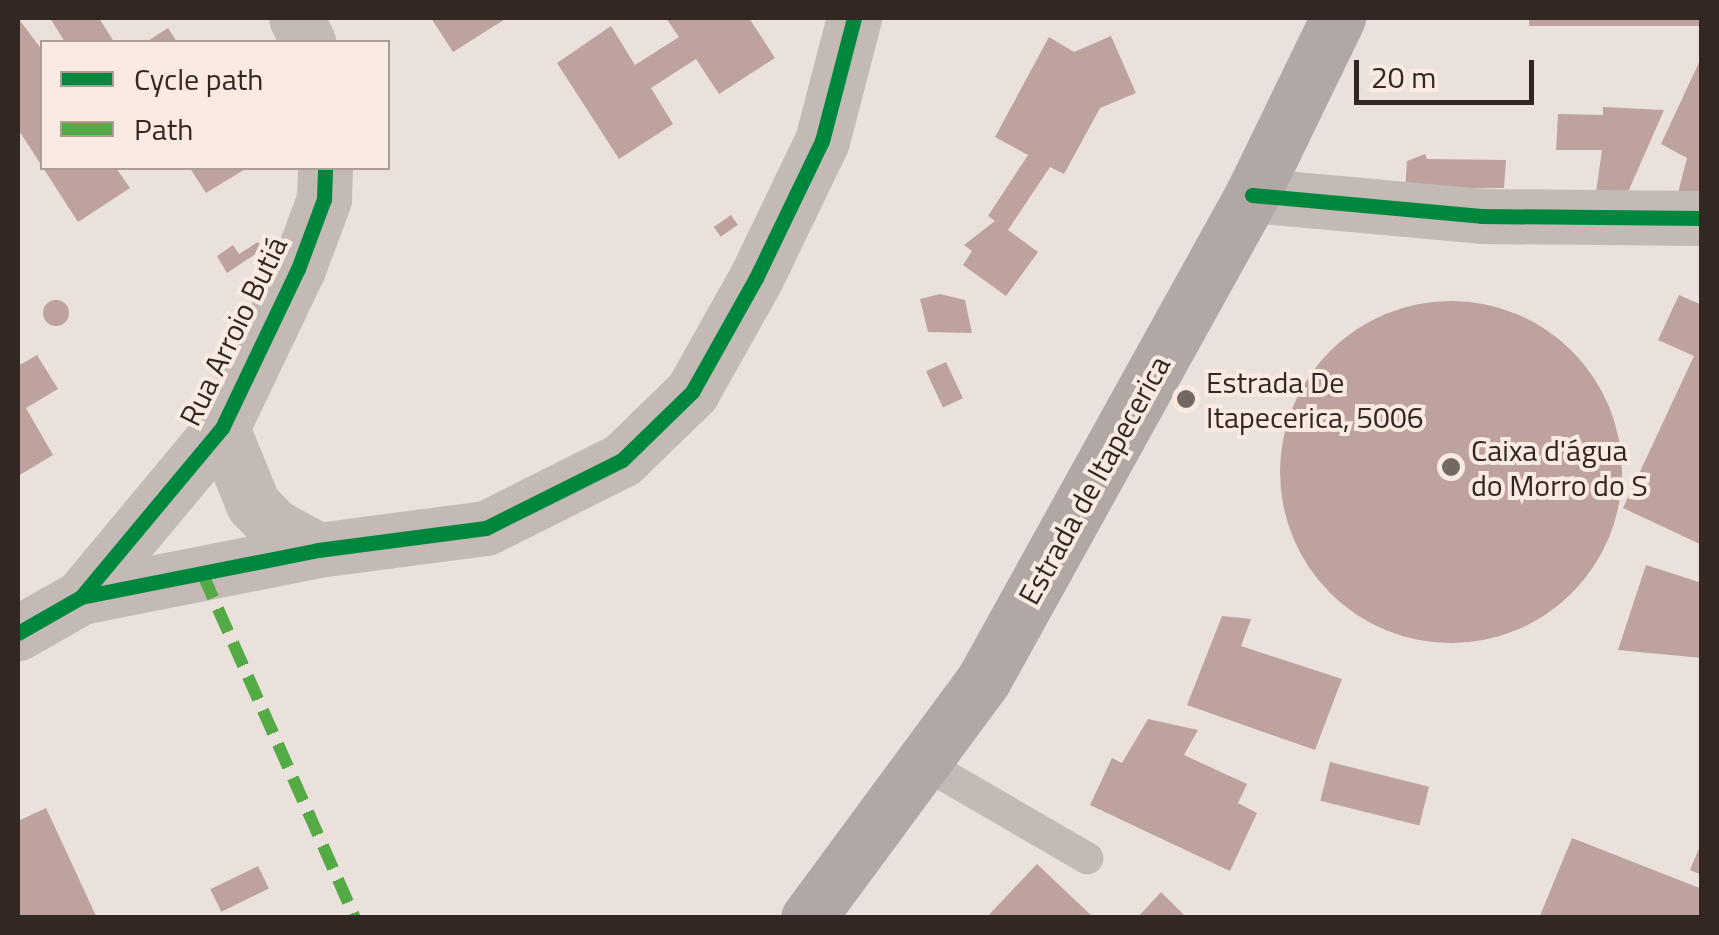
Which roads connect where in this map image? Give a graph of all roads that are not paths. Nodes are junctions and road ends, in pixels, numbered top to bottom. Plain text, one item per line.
1 (854, 18) edge
2 (1338, 18) edge
3 (324, 170) edge
4 (1252, 195) junction
5 (1702, 218) edge
6 (222, 428) junction
7 (318, 550) junction
8 (81, 596) junction
9 (18, 633) edge
10 (923, 762) junction
11 (1088, 858) dead end
12 (808, 918) edge

1 - 7 street, Rua Arroio Butiá
2 - 4 main road, Estrada de Itapecerica
3 - 6 street, Rua Arroio Butiá
4 - 5 street
4 - 10 main road, Estrada de Itapecerica
6 - 7 street
6 - 8 street, Rua Arroio Butiá
7 - 8 street, Rua Arroio Butiá
8 - 9 street, Rua Arroio Butiá
10 - 11 lane
10 - 12 main road, Estrada de Itapecerica

